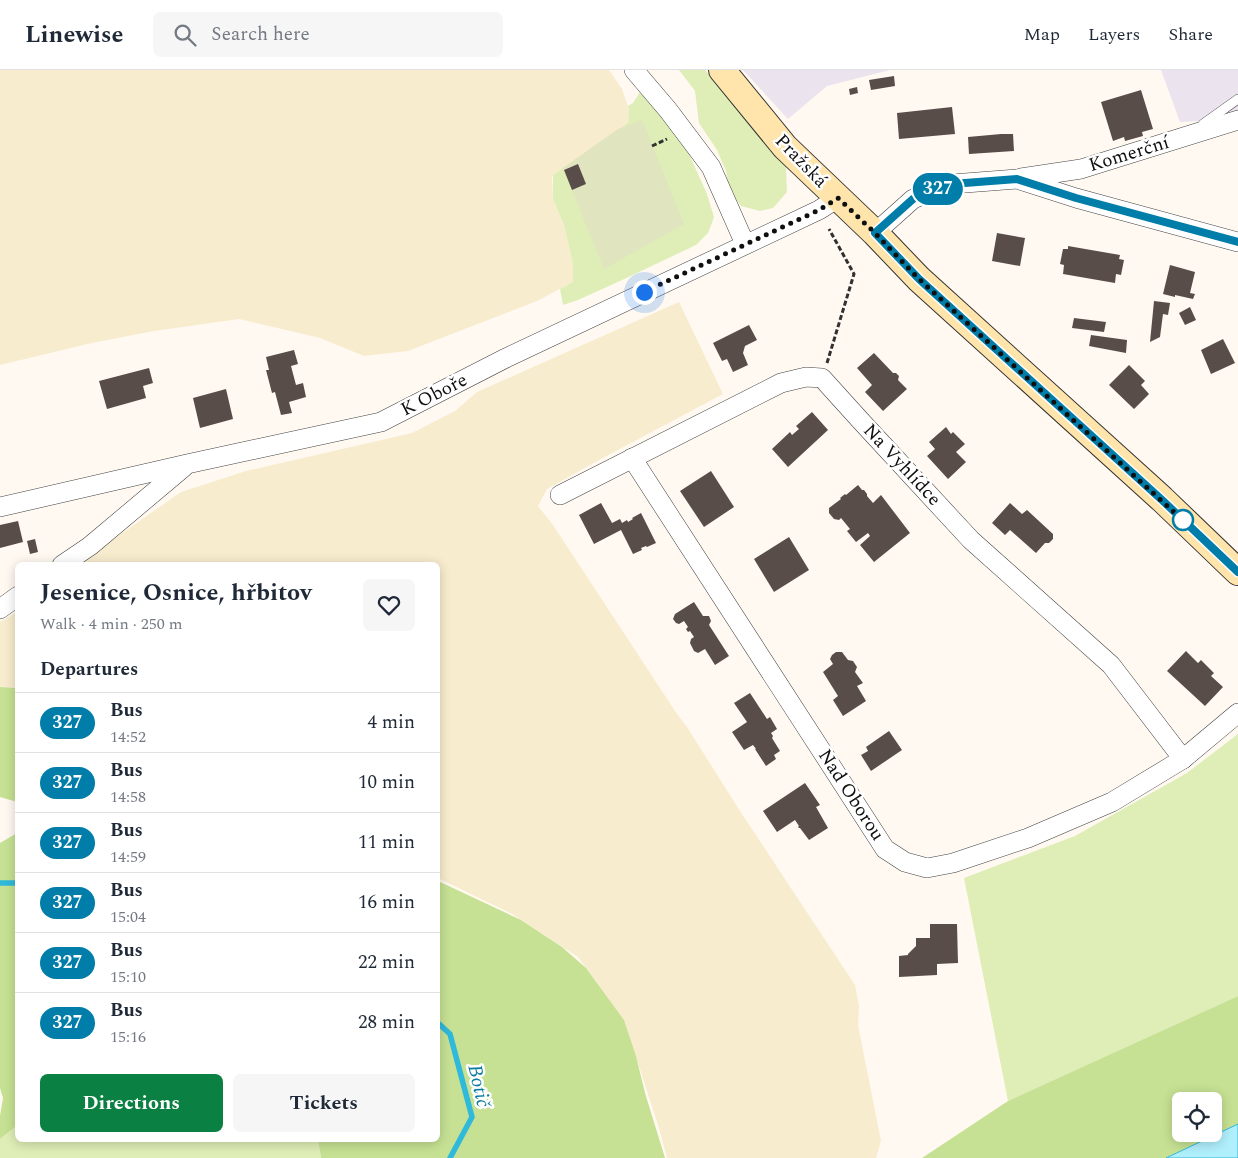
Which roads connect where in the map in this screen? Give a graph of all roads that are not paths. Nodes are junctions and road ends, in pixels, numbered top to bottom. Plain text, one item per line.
1 (634, 70) edge
2 (722, 70) edge
3 (1238, 99) edge
4 (1238, 120) edge
5 (1187, 136) junction
6 (1017, 179) junction
7 (838, 198) junction
8 (875, 233) junction
9 (1238, 242) edge
10 (745, 244) junction
11 (632, 458) junction
12 (187, 464) junction
13 (560, 494) dead end
14 (0, 507) edge
15 (66, 562) edge
16 (1238, 572) edge
17 (15, 598) edge
18 (0, 608) edge
19 (1238, 713) edge
20 (1183, 759) junction

1 - 10 street
2 - 7 main road, Pražská
3 - 5 lane
4 - 5 street, Komerční
5 - 6 street, Komerční
6 - 8 street, Komerční
6 - 9 street
7 - 8 main road, Pražská
7 - 10 street, K Oboře
8 - 16 main road, Pražská
10 - 12 street, K Oboře
11 - 13 street
11 - 20 street, Na Vyhlídce
11 - 20 street, Nad Oborou
12 - 14 street, K Oboře
12 - 15 street
17 - 18 street
19 - 20 street, Nad Oborou

